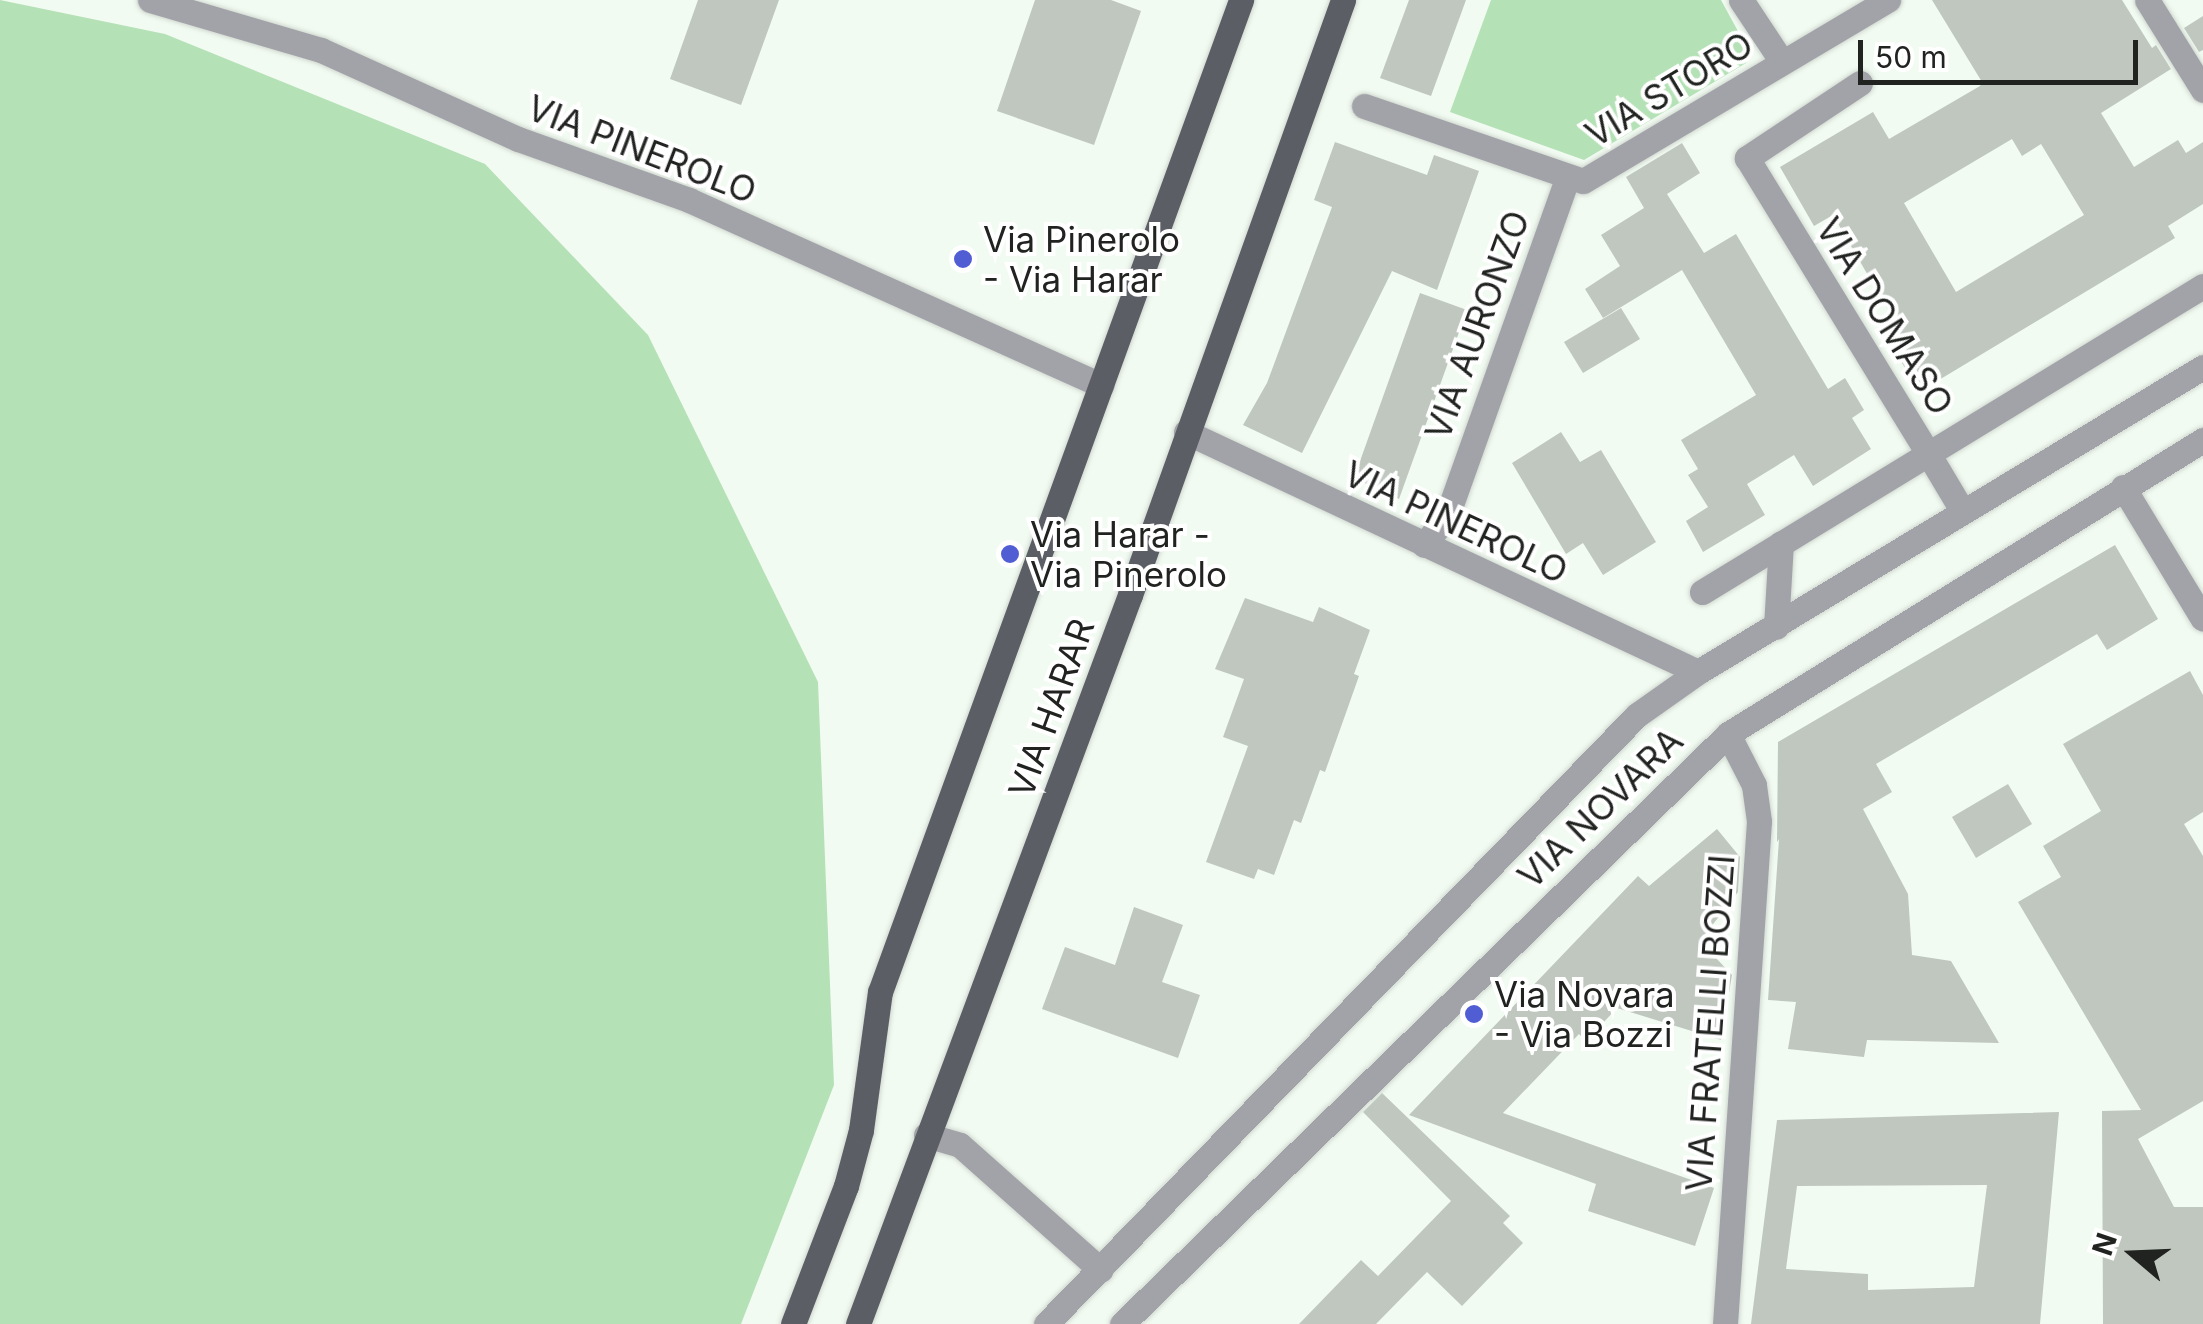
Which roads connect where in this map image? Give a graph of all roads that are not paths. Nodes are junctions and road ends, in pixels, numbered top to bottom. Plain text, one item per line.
1 (150, 0) edge
2 (1241, 0) edge
3 (1344, 0) edge
4 (1741, 0) edge
5 (1888, 0) edge
6 (2147, 0) edge
7 (1782, 62) junction
8 (1860, 83) dead end
9 (2203, 90) edge
10 (1364, 106) dead end
11 (1566, 179) junction
12 (2203, 286) edge
13 (2203, 366) edge
14 (1101, 385) junction
15 (1186, 432) junction
16 (2203, 440) edge
17 (1929, 454) junction
18 (2123, 487) junction
19 (1963, 512) junction
20 (1782, 543) junction
21 (1424, 545) junction
22 (1702, 592) dead end
23 (2203, 619) edge
24 (1776, 627) junction
25 (1698, 672) junction
26 (1728, 734) junction
27 (926, 1136) junction
28 (1101, 1270) junction
29 (794, 1324) edge
30 (858, 1324) edge
31 (1046, 1324) edge
32 (1122, 1324) edge
33 (1724, 1324) edge

1 - 14 street, VIA PINEROLO
2 - 14 main road, VIA HARAR
3 - 15 main road, VIA HARAR
4 - 7 street
5 - 7 street, VIA STORO
6 - 9 street
7 - 11 street, VIA STORO
8 - 17 street, VIA DOMASO
10 - 11 street, VIA STORO
11 - 21 street, VIA AURONZO
12 - 17 street
13 - 19 street, VIA NOVARA
14 - 29 main road, VIA HARAR
15 - 21 street, VIA PINEROLO
15 - 27 main road, VIA HARAR
16 - 18 street, VIA NOVARA
17 - 19 street, VIA DOMASO
17 - 20 street
18 - 23 street
18 - 26 street, VIA NOVARA
19 - 24 street, VIA NOVARA
20 - 22 street
20 - 24 street
21 - 25 street, VIA PINEROLO
24 - 25 street, VIA NOVARA
25 - 28 street, VIA NOVARA
26 - 32 street, VIA NOVARA
26 - 33 street, VIA FRATELLI BOZZI
27 - 28 street
27 - 30 main road, VIA HARAR
28 - 31 street, VIA NOVARA

